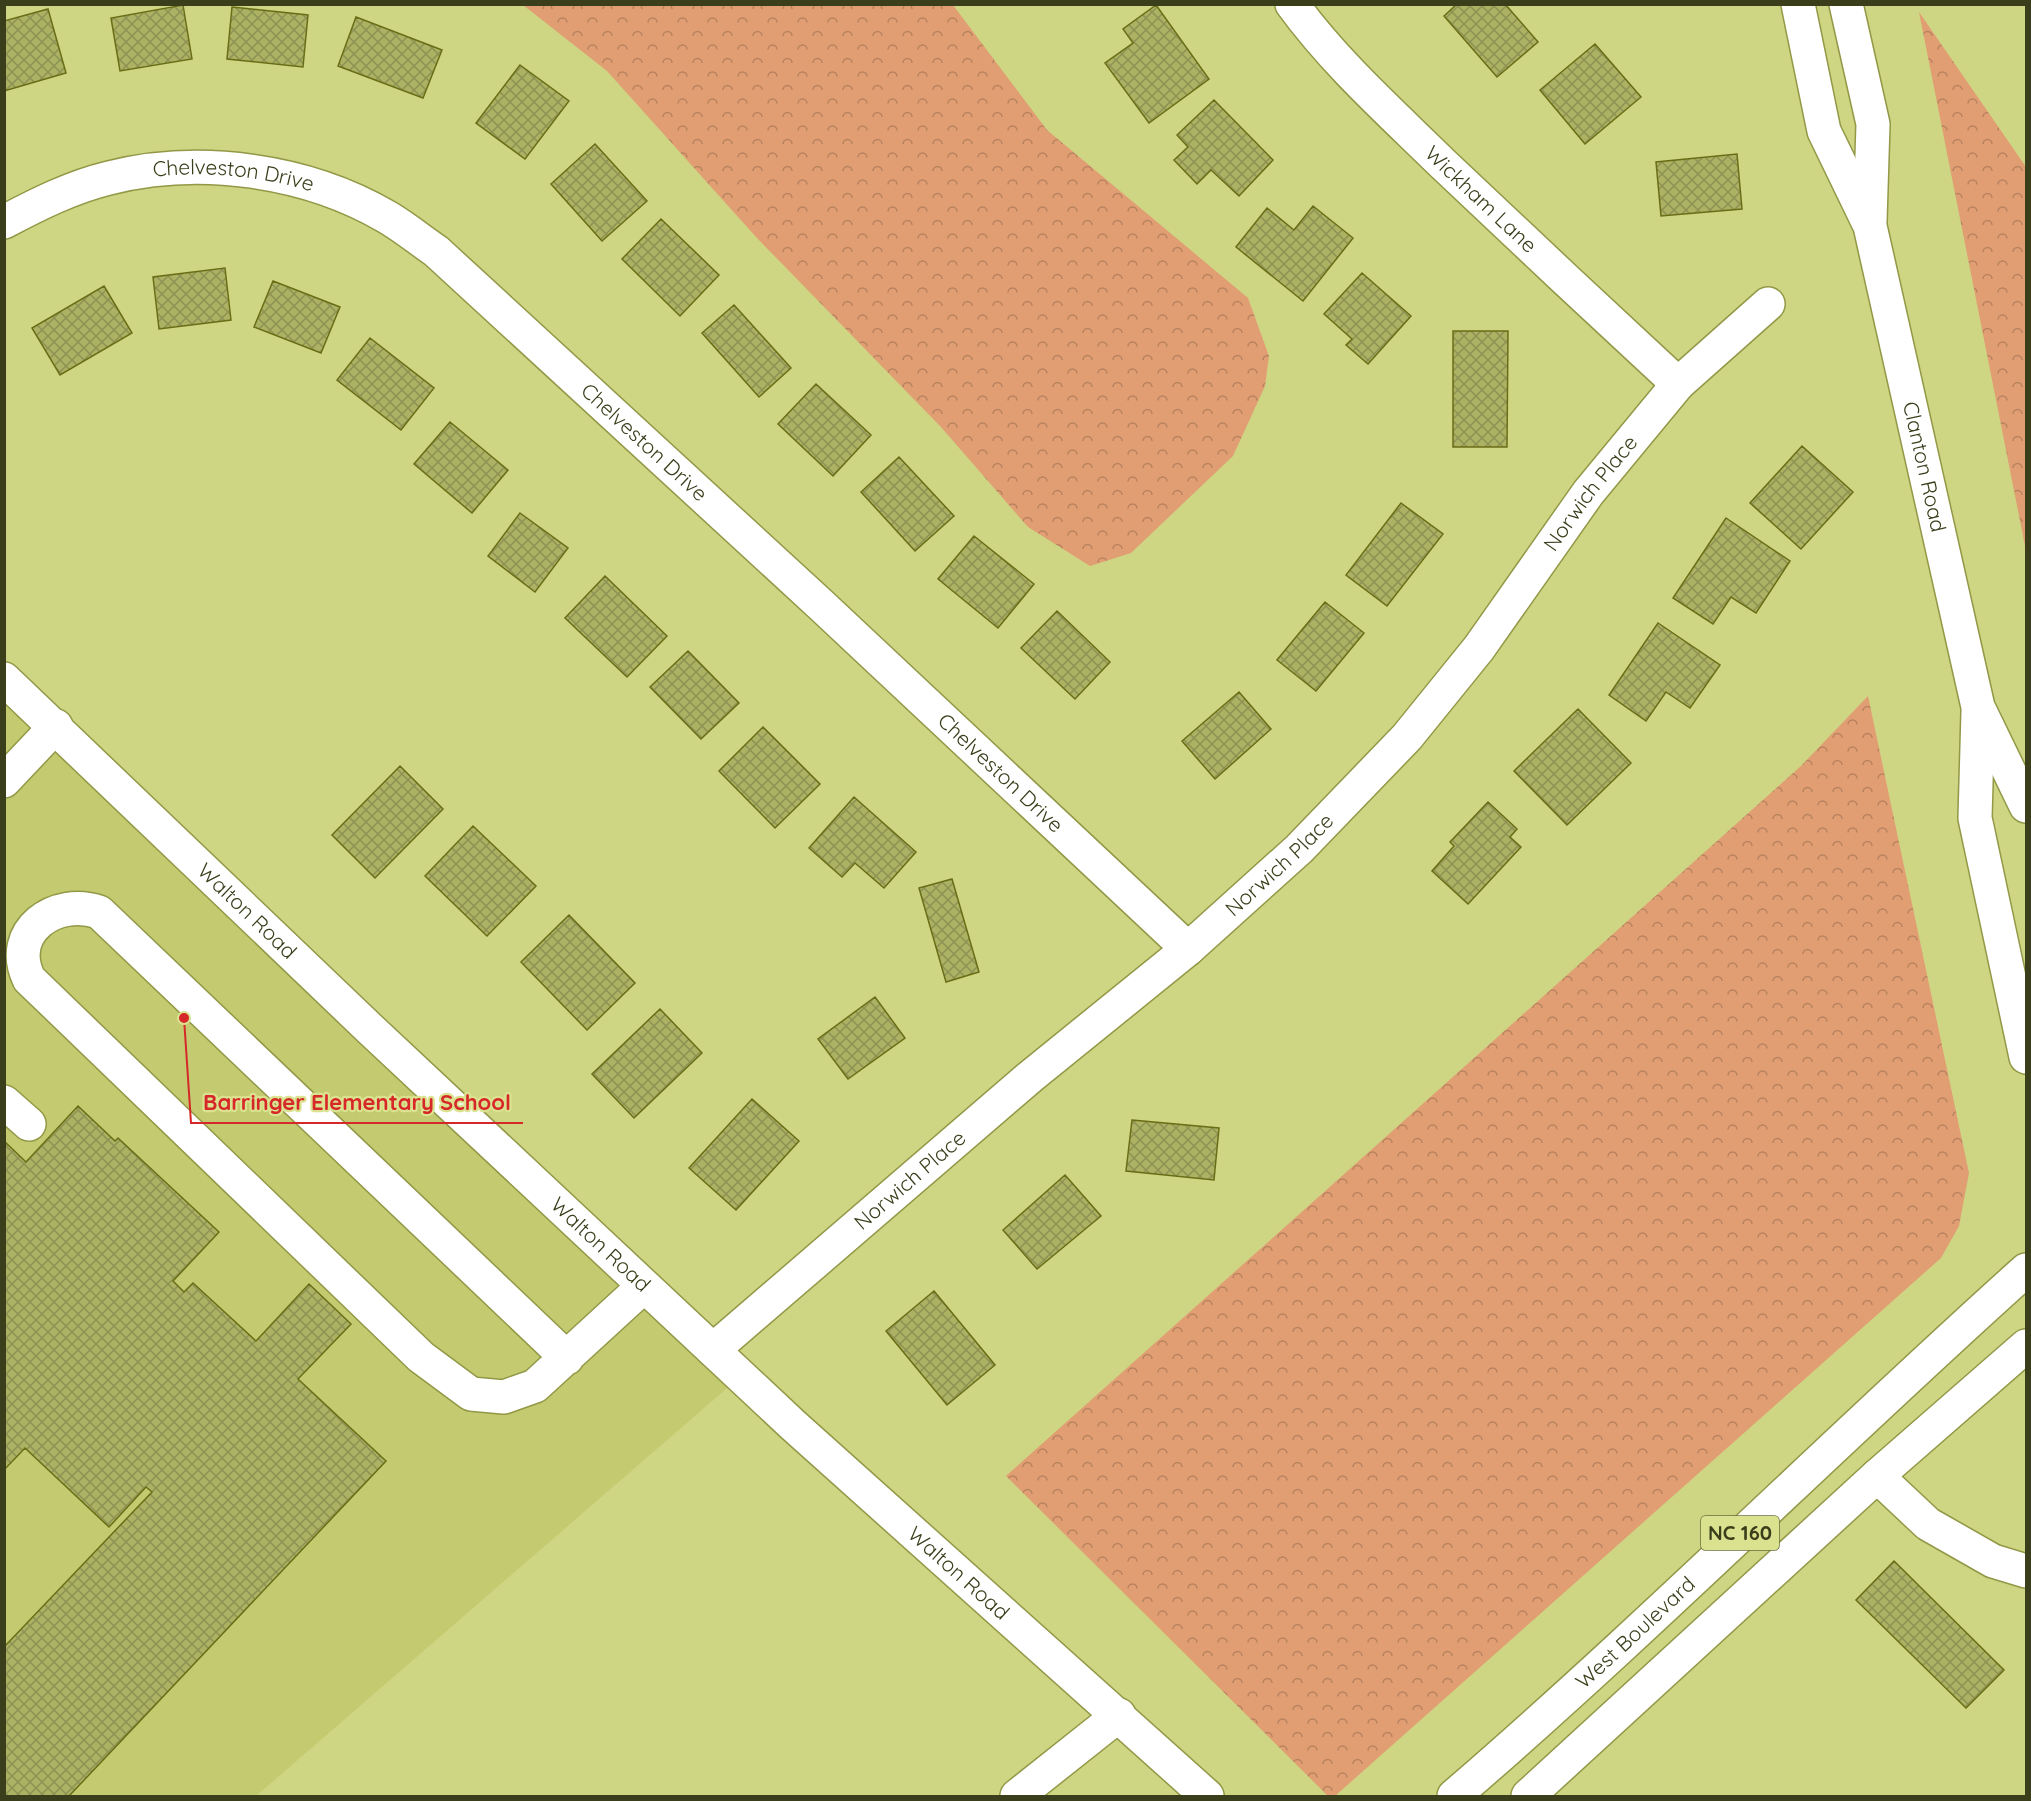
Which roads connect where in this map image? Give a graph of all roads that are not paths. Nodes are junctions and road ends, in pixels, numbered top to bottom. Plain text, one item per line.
1 (1292, 4) edge
2 (1798, 4) edge
3 (1846, 4) edge
4 (4, 222) edge
5 (1870, 226) junction
6 (1768, 304) dead end
7 (1678, 384) junction
8 (4, 679) edge
9 (1978, 707) junction
10 (56, 726) junction
11 (4, 781) edge
12 (2026, 806) edge
13 (1188, 949) junction
14 (2026, 1057) edge
15 (4, 1102) edge
16 (29, 1124) dead end
17 (2026, 1270) edge
18 (644, 1286) junction
19 (2026, 1346) edge
20 (713, 1350) junction
21 (567, 1358) junction
22 (1877, 1476) junction
23 (2026, 1572) edge
24 (1119, 1715) junction
25 (1017, 1797) edge
26 (1208, 1797) edge
27 (1454, 1797) edge
28 (1528, 1797) edge

1 - 7 street, Wickham Lane
2 - 5 street, Clanton Road
3 - 5 street, Clanton Road
4 - 13 street, Chelveston Drive
5 - 9 street, Clanton Road
6 - 7 street, Norwich Place
7 - 13 street, Norwich Place
8 - 10 street, Walton Road
9 - 12 street, Clanton Road
9 - 14 street, Clanton Road
10 - 11 street
10 - 18 street, Walton Road
13 - 20 street, Norwich Place
15 - 16 street
17 - 27 street, West Boulevard / NC 160
18 - 20 street, Walton Road
18 - 21 street
19 - 22 street, NC 160
20 - 24 street, Walton Road
21 - 21 street
22 - 23 street
22 - 28 street, NC 160
24 - 25 street
24 - 26 street, Walton Road

